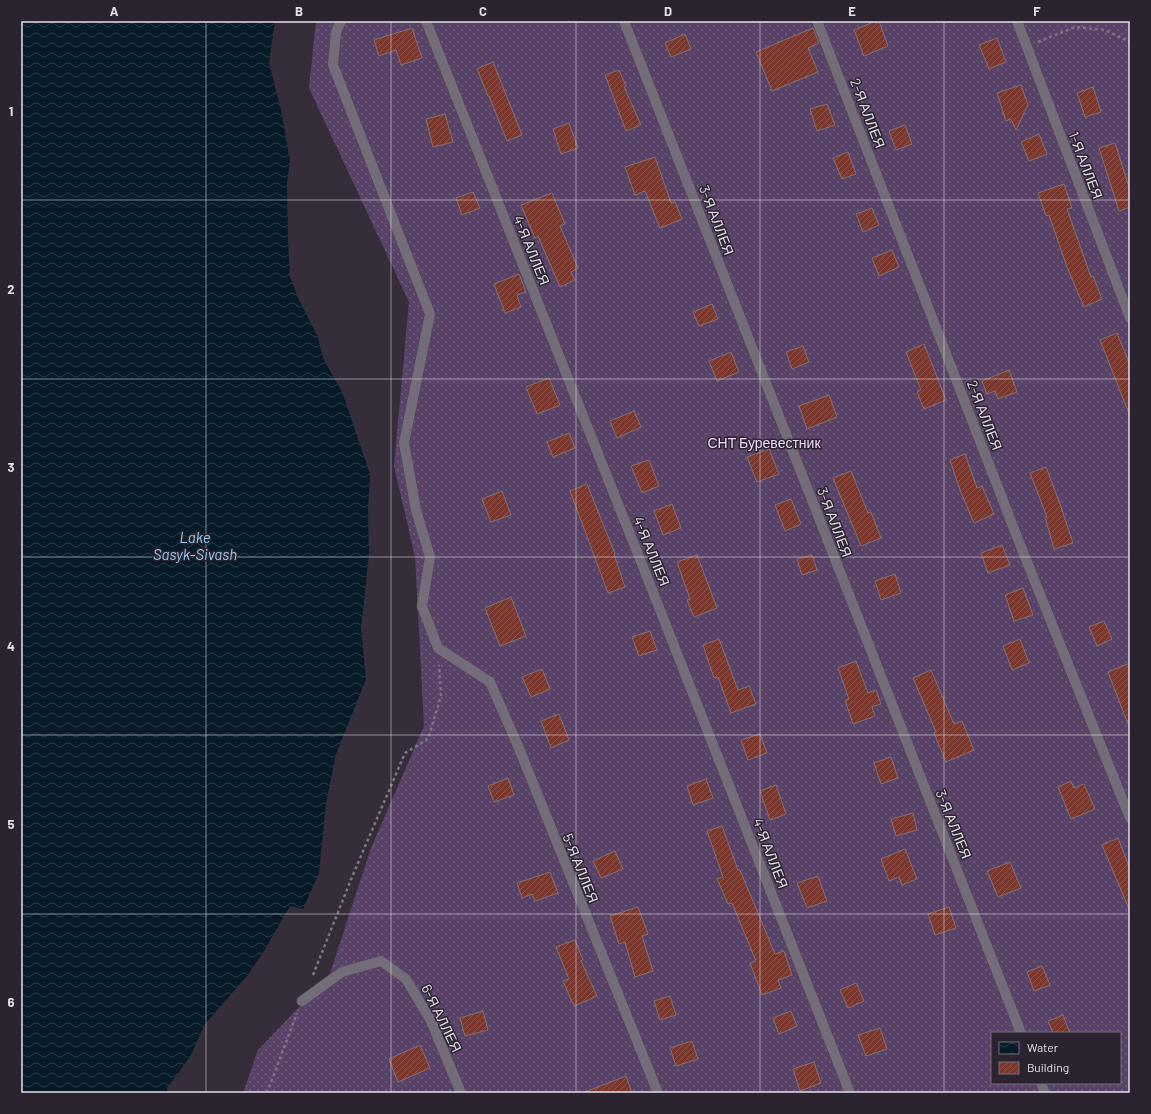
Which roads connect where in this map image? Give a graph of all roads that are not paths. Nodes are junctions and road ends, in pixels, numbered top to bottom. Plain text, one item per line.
1 (340, 21) edge
2 (426, 21) edge
3 (624, 21) edge
4 (817, 21) edge
5 (1017, 21) edge
6 (1130, 318) edge
7 (1130, 818) edge
8 (302, 1001) road end
9 (1021, 1032) edge
10 (461, 1093) edge
11 (658, 1093) edge
12 (850, 1093) edge

1 - 11 lane, 5-Я АЛЛЕЯ
2 - 12 lane, 4-Я АЛЛЕЯ
3 - 9 lane, 3-Я АЛЛЕЯ
4 - 7 lane, 2-Я АЛЛЕЯ
5 - 6 lane, 1-Я АЛЛЕЯ
8 - 10 lane, 6-Я АЛЛЕЯ

